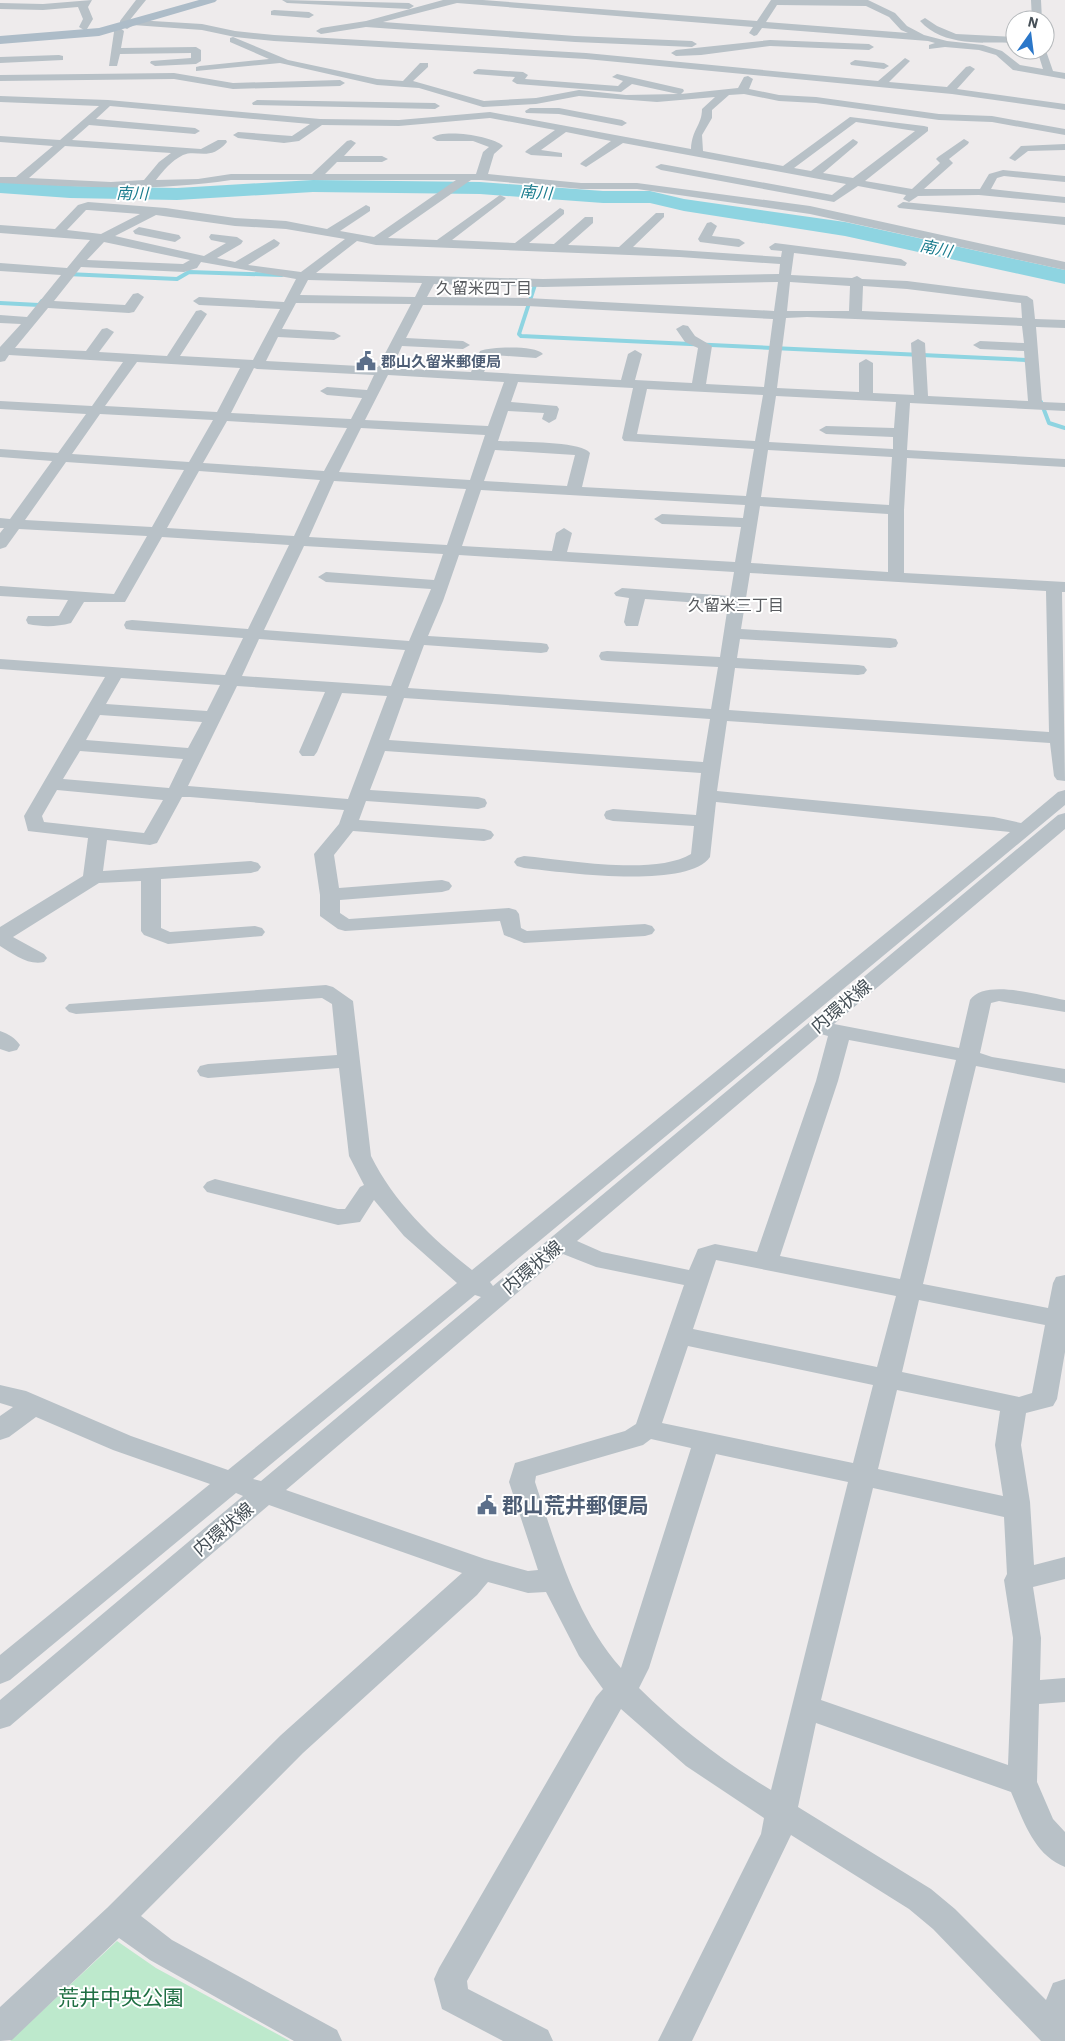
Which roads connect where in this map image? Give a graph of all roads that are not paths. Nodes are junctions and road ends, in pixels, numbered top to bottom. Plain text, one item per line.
1 (141, 0) edge
2 (211, 0) edge
3 (287, 0) edge
4 (452, 1) edge
5 (775, 1) edge
6 (85, 2) edge
7 (864, 2) edge
8 (17, 3) edge
9 (191, 3) edge
10 (536, 4) edge
11 (428, 7) junction
12 (1, 8) edge
13 (586, 12) junction
14 (323, 15) dead end
15 (351, 16) dead end
16 (386, 18) junction
17 (816, 18) dead end
18 (268, 19) junction
19 (925, 21) dead end
20 (580, 22) dead end
21 (366, 24) junction
22 (761, 24) junction
23 (126, 26) junction
24 (84, 27) dead end
25 (811, 28) junction
26 (229, 33) junction
27 (517, 35) junction
28 (250, 36) junction
29 (918, 37) junction
30 (274, 38) junction
31 (0, 40) edge
32 (1005, 40) edge
33 (945, 44) junction
34 (746, 45) junction
35 (734, 46) junction
36 (250, 48) junction
37 (878, 48) dead end
38 (916, 48) dead end
39 (294, 50) dead end
40 (508, 50) junction
41 (116, 51) junction
42 (958, 53) dead end
43 (586, 56) junction
44 (61, 57) junction
45 (0, 60) edge
46 (1045, 60) edge
47 (278, 61) junction
48 (905, 61) dead end
49 (1008, 61) junction
50 (472, 63) dead end
51 (142, 64) dead end
52 (113, 65) dead end
53 (424, 65) dead end
54 (530, 66) dead end
55 (884, 66) dead end
56 (200, 69) dead end
57 (599, 69) dead end
58 (970, 69) dead end
59 (752, 71) junction
60 (478, 72) dead end
61 (609, 74) dead end
62 (1049, 74) junction
63 (146, 76) junction
64 (1065, 76) edge
65 (812, 77) junction
66 (0, 78) edge
67 (630, 80) junction
68 (838, 80) junction
69 (380, 82) junction
70 (36, 84) dead end
71 (406, 84) junction
72 (571, 85) junction
73 (930, 88) junction
74 (1013, 88) dead end
75 (312, 89) dead end
76 (950, 90) junction
77 (419, 91) dead end
78 (744, 91) junction
79 (111, 92) dead end
80 (866, 92) junction
81 (726, 93) junction
82 (563, 95) junction
83 (694, 96) junction
84 (989, 96) junction
85 (1002, 97) junction
86 (629, 98) junction
87 (0, 99) edge
88 (794, 99) junction
89 (184, 100) dead end
90 (361, 101) junction
91 (473, 101) junction
92 (716, 102) junction
93 (102, 103) junction
94 (306, 104) junction
95 (676, 104) dead end
96 (415, 105) junction
97 (435, 106) dead end
98 (1065, 107) edge
99 (645, 108) dead end
100 (171, 109) junction
101 (910, 114) junction
102 (492, 115) junction
103 (249, 116) junction
104 (964, 118) junction
105 (518, 119) junction
106 (854, 119) junction
107 (87, 122) junction
108 (320, 122) junction
109 (352, 123) junction
110 (622, 123) dead end
111 (565, 128) junction
112 (195, 131) dead end
113 (500, 131) dead end
114 (1065, 132) edge
115 (238, 135) dead end
116 (437, 138) dead end
117 (622, 138) junction
118 (0, 139) edge
119 (222, 142) dead end
120 (853, 142) dead end
121 (964, 142) dead end
122 (62, 143) junction
123 (351, 143) dead end
124 (1065, 147) edge
125 (182, 150) junction
126 (684, 150) junction
127 (697, 153) junction
128 (558, 155) dead end
129 (1015, 158) dead end
130 (382, 159) dead end
131 (332, 161) junction
132 (313, 162) dead end
133 (586, 164) dead end
134 (92, 170) dead end
135 (784, 170) junction
136 (654, 172) junction
137 (813, 175) junction
138 (709, 176) junction
139 (316, 177) junction
140 (468, 177) junction
141 (481, 177) junction
142 (1065, 179) edge
143 (0, 180) edge
144 (18, 181) junction
145 (747, 183) junction
146 (855, 183) junction
147 (147, 184) junction
148 (696, 184) dead end
149 (77, 185) junction
150 (637, 186) junction
151 (735, 190) dead end
152 (983, 192) junction
153 (914, 193) junction
154 (500, 198) dead end
155 (1065, 200) edge
156 (366, 209) dead end
157 (154, 211) junction
158 (560, 212) dead end
159 (660, 215) dead end
160 (895, 216) junction
161 (589, 220) dead end
162 (1065, 221) edge
163 (711, 226) dead end
164 (124, 228) junction
165 (0, 229) edge
166 (58, 233) junction
167 (327, 234) junction
168 (215, 237) dead end
169 (104, 238) junction
170 (175, 238) dead end
171 (354, 238) junction
172 (376, 241) junction
173 (274, 242) dead end
174 (439, 244) junction
175 (70, 247) dead end
176 (517, 247) junction
177 (90, 248) junction
178 (557, 248) junction
179 (623, 250) junction
180 (788, 255) junction
181 (202, 259) junction
182 (901, 264) dead end
183 (238, 266) junction
184 (596, 266) junction
185 (1065, 266) edge
186 (0, 268) edge
187 (74, 268) junction
188 (304, 276) junction
189 (784, 278) junction
190 (858, 280) junction
191 (428, 281) junction
192 (496, 285) dead end
193 (907, 285) junction
194 (138, 297) dead end
195 (419, 300) junction
196 (291, 302) junction
197 (496, 302) junction
198 (45, 304) junction
199 (779, 315) junction
200 (855, 315) junction
201 (903, 317) junction
202 (493, 318) dead end
203 (0, 319) edge
204 (31, 321) junction
205 (1029, 322) junction
206 (1065, 324) edge
207 (684, 329) dead end
208 (107, 332) dead end
209 (274, 333) junction
210 (334, 336) dead end
211 (398, 342) junction
212 (918, 343) dead end
213 (463, 345) dead end
214 (980, 345) dead end
215 (1030, 347) junction
216 (2, 354) edge
217 (536, 354) dead end
218 (635, 354) dead end
219 (89, 356) junction
220 (132, 359) junction
221 (171, 360) junction
222 (866, 363) dead end
223 (253, 365) junction
224 (382, 372) junction
225 (475, 377) junction
226 (512, 379) junction
227 (634, 385) junction
228 (698, 388) junction
229 (327, 392) dead end
230 (770, 392) junction
231 (371, 394) junction
232 (866, 397) junction
233 (903, 398) junction
234 (921, 400) junction
235 (0, 405) edge
236 (502, 406) junction
237 (1035, 406) junction
238 (1065, 407) edge
239 (93, 411) junction
240 (222, 417) junction
241 (549, 419) dead end
242 (355, 424) junction
243 (826, 430) dead end
244 (901, 433) junction
245 (491, 438) junction
246 (762, 446) junction
247 (0, 453) edge
248 (900, 453) junction
249 (61, 457) junction
250 (1065, 463) edge
251 (194, 466) junction
252 (329, 476) junction
253 (475, 484) junction
254 (573, 491) junction
255 (753, 502) junction
256 (896, 510) junction
257 (662, 518) dead end
258 (750, 523) junction
259 (7, 524) edge
260 (157, 533) junction
261 (564, 533) dead end
262 (299, 542) junction
263 (0, 544) edge
264 (452, 552) junction
265 (558, 558) junction
266 (744, 568) junction
267 (326, 577) dead end
268 (896, 577) junction
269 (440, 585) junction
270 (1059, 587) edge
271 (0, 591) edge
272 (79, 596) junction
273 (738, 600) junction
274 (34, 620) dead end
275 (632, 622) dead end
276 (132, 626) dead end
277 (254, 634) junction
278 (733, 634) junction
279 (417, 643) junction
280 (890, 643) dead end
281 (542, 648) dead end
282 (607, 656) dead end
283 (728, 663) junction
284 (0, 664) edge
285 (858, 670) dead end
286 (116, 672) junction
287 (231, 680) junction
288 (336, 687) junction
289 (400, 691) junction
290 (96, 709) junction
291 (721, 714) junction
292 (211, 717) junction
293 (1062, 738) edge
294 (75, 745) junction
295 (380, 745) junction
296 (308, 752) dead end
297 (194, 754) junction
298 (711, 768) junction
299 (53, 784) junction
300 (1064, 786) edge
301 (176, 792) junction
302 (708, 796) junction
303 (357, 800) junction
304 (478, 803) dead end
305 (613, 815) dead end
306 (1065, 820) edge
307 (705, 821) junction
308 (348, 825) junction
309 (1024, 829) junction
310 (98, 833) junction
311 (484, 835) dead end
312 (524, 862) dead end
313 (251, 867) dead end
314 (151, 874) junction
315 (93, 878) junction
316 (442, 886) dead end
317 (330, 895) junction
318 (644, 930) dead end
319 (255, 932) dead end
320 (0, 937) edge
321 (37, 958) dead end
322 (1065, 1006) edge
323 (76, 1008) dead end
324 (829, 1029) junction
325 (968, 1056) junction
326 (348, 1060) junction
327 (208, 1071) dead end
328 (1065, 1076) edge
329 (215, 1187) dead end
330 (379, 1188) junction
331 (560, 1243) junction
332 (766, 1262) junction
333 (699, 1280) junction
334 (471, 1282) junction
335 (1065, 1283) edge
336 (911, 1289) junction
337 (496, 1297) junction
338 (1062, 1319) edge
339 (679, 1335) junction
340 (888, 1380) junction
341 (0, 1394) edge
342 (32, 1406) junction
343 (1014, 1407) junction
344 (647, 1429) junction
345 (0, 1430) edge
346 (706, 1442) junction
347 (863, 1475) junction
348 (234, 1480) junction
349 (266, 1492) junction
350 (1017, 1509) junction
351 (1065, 1568) edge
352 (482, 1569) junction
353 (1022, 1579) junction
354 (553, 1580) junction
355 (0, 1672) edge
356 (622, 1687) junction
357 (1065, 1690) edge
358 (1026, 1693) junction
359 (805, 1707) junction
360 (0, 1717) edge
361 (1022, 1782) junction
362 (782, 1813) junction
363 (1055, 1830) edge
364 (1065, 1853) edge
365 (118, 1918) junction
366 (1065, 1994) edge
367 (0, 2029) edge
368 (1058, 2034) edge
369 (325, 2041) edge
370 (536, 2041) edge
371 (675, 2041) edge

1 - 23 street
2 - 9 main road
3 - 11 street
3 - 18 street
4 - 10 street
4 - 11 street
5 - 7 street
5 - 22 street
6 - 8 street
6 - 24 street
7 - 29 street
8 - 12 street
9 - 23 main road
10 - 13 street
10 - 27 street
11 - 16 street
13 - 20 street
13 - 22 street
14 - 18 street
15 - 16 street
16 - 21 street
17 - 25 street
18 - 28 street
19 - 32 street
21 - 27 street
21 - 30 street
22 - 25 street
22 - 34 street
23 - 26 street
23 - 41 street
23 - 44 main road
25 - 29 street
26 - 28 street
26 - 36 street
27 - 35 street
27 - 40 street
28 - 30 street
29 - 33 street
30 - 40 street
31 - 44 main road
33 - 38 street
33 - 49 street
34 - 35 street
34 - 37 street
34 - 59 street
35 - 43 street
36 - 39 street
36 - 47 street
40 - 43 street
41 - 51 street
41 - 52 street
42 - 49 street
43 - 57 street
43 - 59 street
44 - 45 street
44 - 63 street
44 - 66 street
46 - 62 street
47 - 56 street
47 - 69 street
48 - 80 street
49 - 62 street
50 - 54 street
53 - 71 street
55 - 68 street
58 - 76 street
59 - 65 street
59 - 78 street
60 - 72 street
61 - 67 street
62 - 64 street
63 - 69 street
63 - 70 street
65 - 68 street
65 - 88 street
67 - 72 street
67 - 83 street
68 - 80 street
69 - 71 street
71 - 91 street
72 - 82 street
73 - 76 street
73 - 80 street
73 - 101 street
74 - 85 street
75 - 94 street
76 - 84 street
77 - 96 street
78 - 81 street
78 - 88 street
79 - 93 street
80 - 88 street
80 - 101 street
80 - 106 street
81 - 83 street
81 - 92 street
82 - 86 street
82 - 91 street
83 - 86 street
84 - 85 street
84 - 104 street
85 - 98 street
86 - 99 street
87 - 93 street
89 - 100 street
90 - 94 street
90 - 96 street
90 - 109 street
91 - 102 street
92 - 95 street
92 - 127 street
93 - 100 street
93 - 107 street
94 - 103 street
96 - 97 street
100 - 103 street
101 - 104 street
102 - 105 street
102 - 109 street
102 - 110 street
103 - 108 street
104 - 114 street
105 - 111 street
105 - 113 street
106 - 135 street
106 - 146 street
107 - 112 street
107 - 122 street
108 - 109 street
108 - 115 street
111 - 117 street
111 - 128 street
116 - 141 street
117 - 126 street
117 - 133 street
118 - 122 street
119 - 125 street
120 - 137 street
121 - 153 street
122 - 125 street
122 - 144 street
123 - 131 street
124 - 129 street
125 - 147 street
126 - 127 street
126 - 136 street
127 - 135 street
130 - 131 street
131 - 132 street
131 - 139 street
134 - 149 street
135 - 137 street
136 - 138 street
136 - 150 street
137 - 146 street
138 - 145 street
138 - 148 street
139 - 140 street
139 - 147 street
140 - 141 street
140 - 172 street
141 - 150 street
142 - 152 street
143 - 144 street
144 - 149 street
145 - 146 street
145 - 151 street
146 - 153 street
147 - 149 street
150 - 160 street
152 - 153 street
152 - 155 street
153 - 160 street
154 - 174 street
156 - 167 street
157 - 164 street
157 - 166 street
157 - 167 street
158 - 176 street
159 - 179 street
160 - 162 street
160 - 185 street
161 - 178 street
163 - 180 street
164 - 169 street
164 - 170 street
165 - 166 street
166 - 169 street
167 - 171 street
168 - 181 street
169 - 177 street
169 - 181 street
171 - 172 street
171 - 188 street
172 - 174 street
173 - 183 street
174 - 176 street
175 - 177 street
176 - 178 street
177 - 187 street
178 - 184 street
179 - 180 street
179 - 184 street
180 - 182 street
180 - 189 street
181 - 183 street
181 - 187 street
183 - 188 street
184 - 189 street
184 - 191 street
186 - 187 street
187 - 198 street
188 - 191 street
188 - 196 street
189 - 190 street
189 - 199 street
190 - 193 street
190 - 200 street
191 - 195 street
192 - 197 street
193 - 201 street
193 - 205 street
194 - 198 street
195 - 196 street
195 - 197 street
195 - 211 street
196 - 209 street
196 - 221 street
197 - 199 street
197 - 202 street
198 - 204 street
199 - 200 street
199 - 230 street
200 - 201 street
201 - 205 street
203 - 204 street
204 - 216 street
205 - 206 street
205 - 215 street
207 - 228 street
208 - 219 street
209 - 210 street
209 - 223 street
211 - 213 street
211 - 224 street
212 - 234 street
214 - 215 street
215 - 237 street
216 - 219 street
217 - 225 street
218 - 227 street
219 - 220 street
220 - 221 street
220 - 239 street
221 - 223 street
222 - 232 street
223 - 224 street
223 - 240 street
224 - 225 street
224 - 231 street
225 - 226 street
226 - 227 street
226 - 236 street
227 - 228 street
227 - 246 street
228 - 230 street
229 - 231 street
230 - 232 street
230 - 246 street
231 - 242 street
232 - 233 street
233 - 234 street
233 - 244 street
234 - 237 street
235 - 239 street
236 - 241 street
236 - 245 street
237 - 238 street
239 - 240 street
239 - 249 street
240 - 242 street
240 - 251 street
242 - 245 street
242 - 252 street
243 - 244 street
244 - 248 street
245 - 253 street
245 - 254 street
246 - 248 street
246 - 255 street
247 - 249 street
248 - 250 street
248 - 256 street
249 - 251 street
249 - 259 street
251 - 252 street
251 - 260 street
252 - 253 street
252 - 262 street
253 - 254 street
253 - 264 street
254 - 255 street
255 - 256 street
255 - 258 street
256 - 268 street
257 - 258 street
258 - 266 street
259 - 260 street
259 - 263 street
260 - 262 street
260 - 272 street
261 - 265 street
262 - 264 street
262 - 277 street
264 - 265 street
264 - 269 street
265 - 266 street
266 - 268 street
266 - 273 street
267 - 269 street
268 - 270 street
269 - 279 street
270 - 293 street
271 - 272 street
272 - 274 street
273 - 275 street
273 - 278 street
276 - 277 street
277 - 279 street
277 - 287 street
278 - 280 street
278 - 283 street
279 - 281 street
279 - 289 street
282 - 283 street
283 - 285 street
283 - 291 street
284 - 286 street
286 - 287 street
286 - 290 street
287 - 288 street
287 - 292 street
288 - 289 street
288 - 296 street
289 - 291 street
289 - 295 street
290 - 292 street
290 - 294 street
291 - 293 street
291 - 298 street
292 - 297 street
293 - 300 street
294 - 297 street
294 - 299 street
295 - 298 street
295 - 303 street
297 - 301 street
298 - 302 street
299 - 301 street
299 - 310 street
300 - 309 street, 内環状線
301 - 303 street
301 - 310 street
302 - 307 street
302 - 309 street
303 - 304 street
303 - 308 street
305 - 307 street
306 - 324 street, 内環状線
307 - 312 street
308 - 311 street
308 - 317 street
309 - 334 street, 内環状線
310 - 315 street
313 - 314 street
314 - 315 street
314 - 319 street
315 - 320 street
316 - 317 street
317 - 318 street
320 - 321 street
322 - 325 street
323 - 326 street
324 - 325 street
324 - 331 street, 内環状線
324 - 332 street
325 - 328 street
325 - 336 street
326 - 327 street
326 - 330 street
329 - 330 street
330 - 334 street
331 - 333 street
331 - 337 street, 内環状線
332 - 333 street
332 - 336 street
333 - 339 street
334 - 337 street
334 - 348 street, 内環状線
335 - 338 street
336 - 338 street
336 - 340 street
337 - 349 street, 内環状線
338 - 343 street
339 - 340 street
339 - 344 street
340 - 343 street
340 - 347 street
341 - 342 street
342 - 345 street
342 - 348 street
343 - 350 street
344 - 346 street
344 - 354 street
346 - 347 street
346 - 356 street
347 - 350 street
347 - 359 street
348 - 349 street
348 - 355 street, 内環状線
349 - 352 street
349 - 360 street, 内環状線
350 - 353 street
351 - 353 street
352 - 354 street
352 - 365 street
353 - 358 street
354 - 356 street
356 - 362 street
356 - 370 street
357 - 358 street
358 - 361 street
359 - 361 street
359 - 362 street
361 - 363 street
362 - 368 street
362 - 371 street
363 - 364 street
365 - 367 street
365 - 369 street
366 - 368 street

